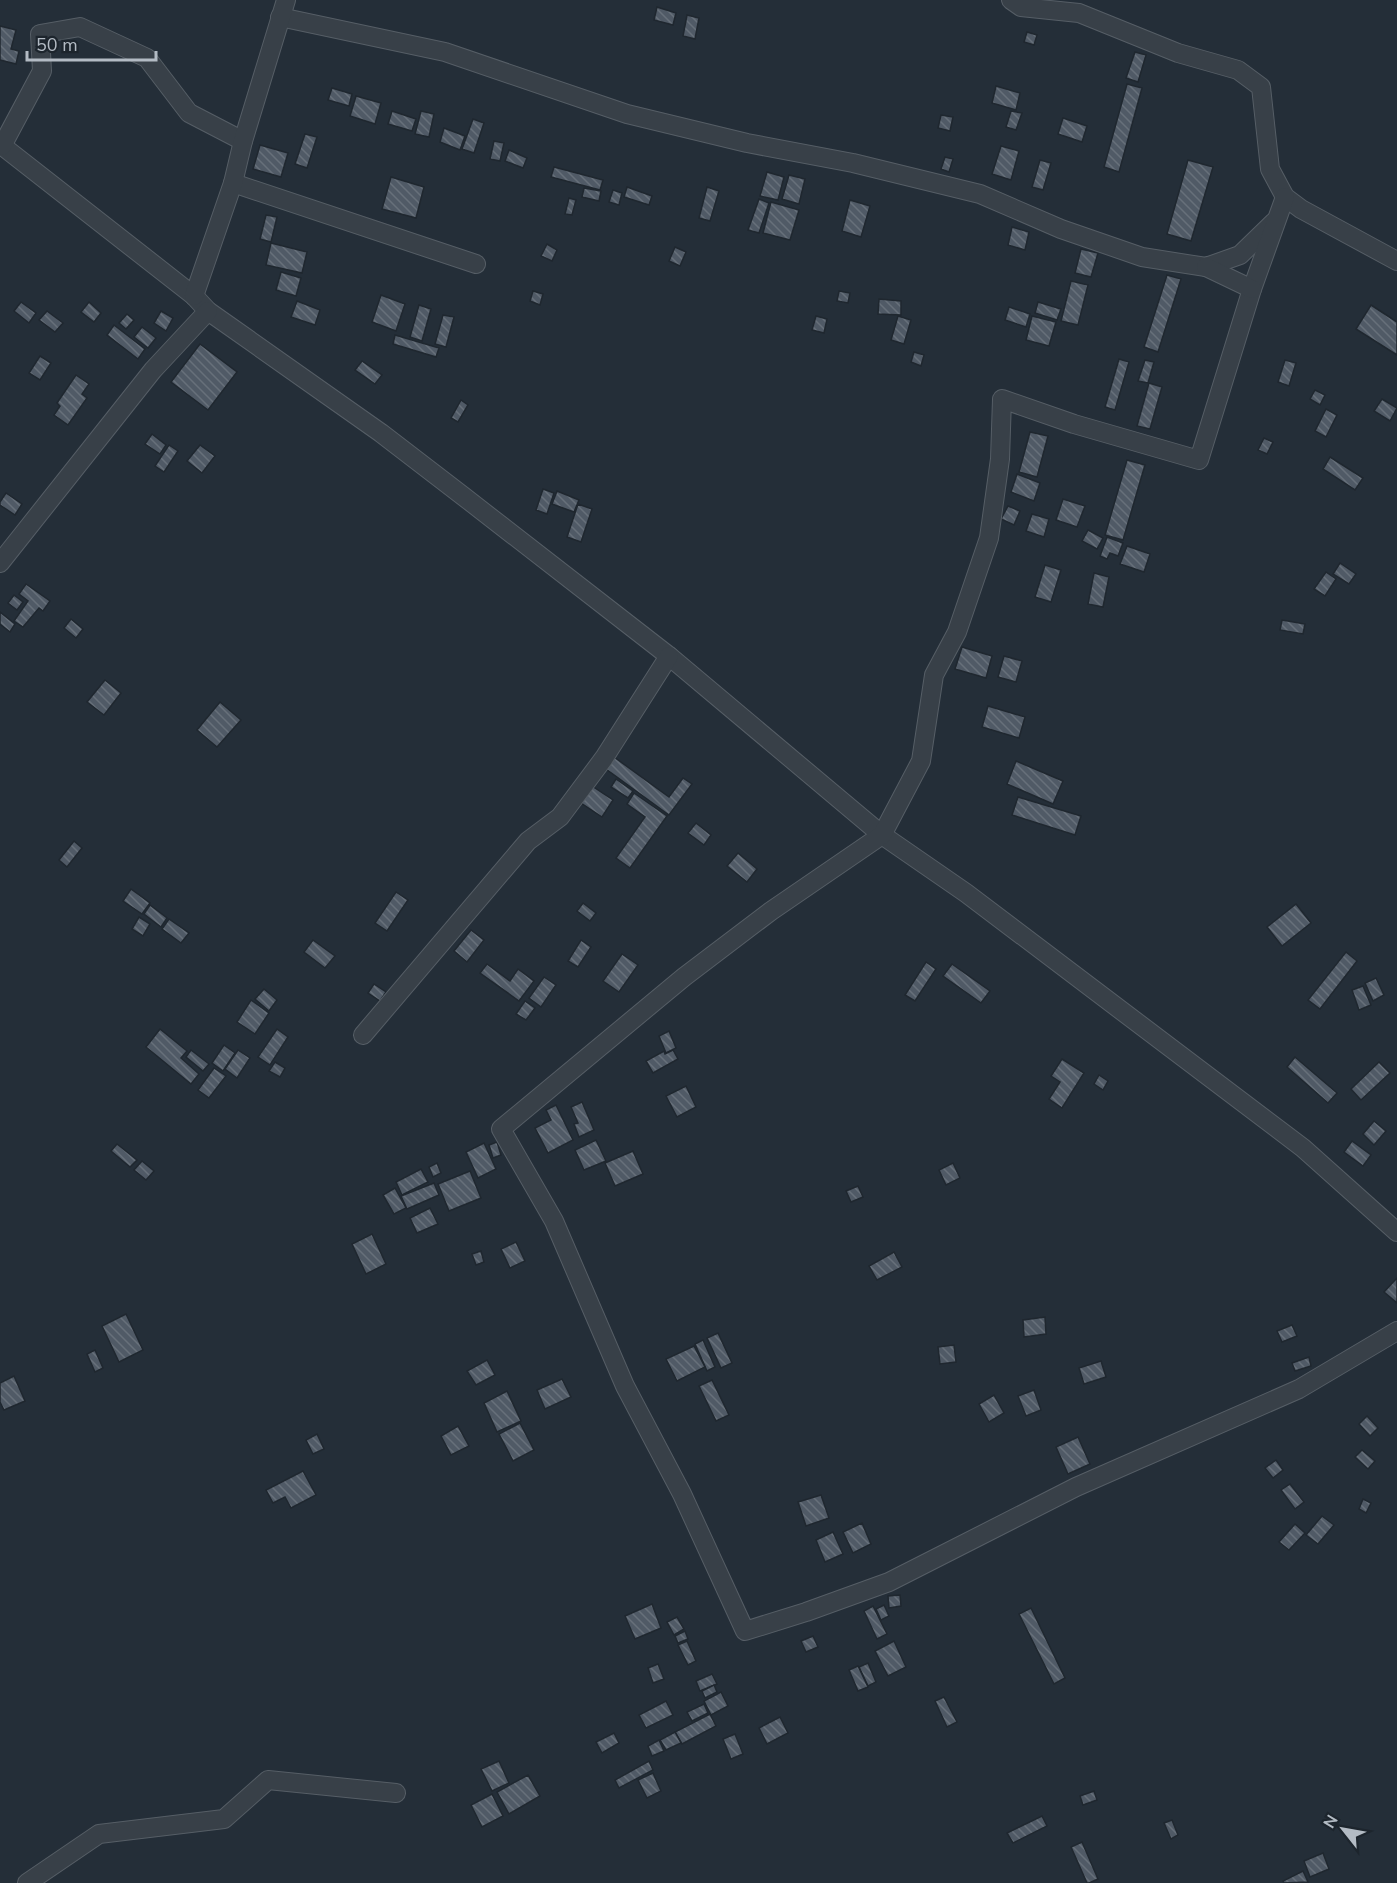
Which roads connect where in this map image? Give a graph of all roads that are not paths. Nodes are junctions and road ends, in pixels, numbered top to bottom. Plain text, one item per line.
1 (1011, 0) edge
2 (283, 8) edge
3 (243, 141) junction
4 (1, 145) edge
5 (233, 183) junction
6 (1285, 197) junction
7 (1278, 219) junction
8 (1397, 261) edge
9 (476, 264) dead end
10 (1206, 267) junction
11 (1252, 289) junction
12 (194, 296) junction
13 (208, 311) junction
14 (0, 563) edge
15 (669, 656) junction
16 (882, 835) junction
17 (363, 1035) dead end
18 (1397, 1232) edge
19 (1397, 1331) edge
20 (396, 1793) dead end
21 (27, 1883) edge

1 - 6 street
2 - 3 street
2 - 10 street
3 - 4 street
3 - 5 street
4 - 12 street
5 - 9 street
5 - 12 street
6 - 7 street
6 - 8 street
7 - 10 street
7 - 11 street
10 - 11 street
11 - 16 street
12 - 13 street
13 - 14 street
13 - 15 street
15 - 16 street
15 - 17 street
16 - 18 street
16 - 19 street
20 - 21 street

